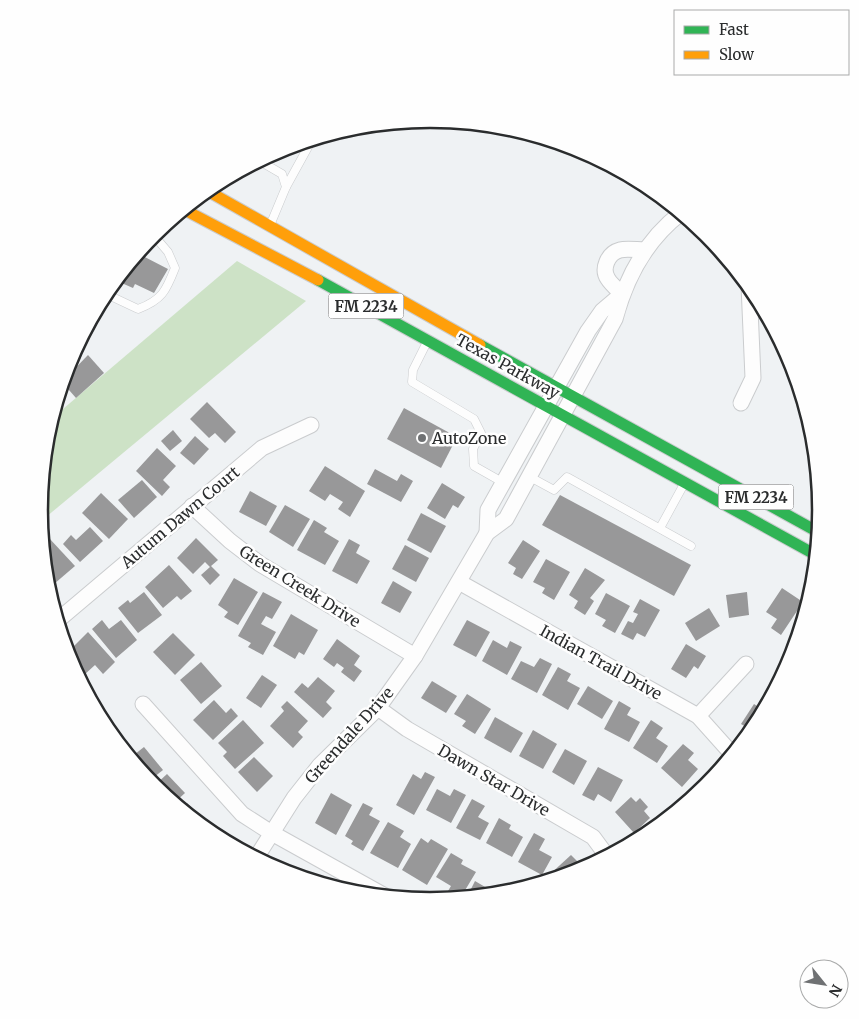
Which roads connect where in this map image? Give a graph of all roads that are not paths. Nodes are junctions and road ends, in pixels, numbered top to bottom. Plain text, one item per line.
1 (309, 148) edge
2 (266, 165) edge
3 (286, 187) junction
4 (214, 194) edge
5 (189, 212) edge
6 (676, 218) edge
7 (270, 225) junction
8 (158, 240) edge
9 (644, 250) junction
10 (622, 294) junction
11 (112, 297) edge
12 (750, 302) edge
13 (428, 341) junction
14 (557, 388) junction
15 (574, 398) junction
16 (741, 403) dead end
17 (547, 406) junction
18 (564, 416) junction
19 (311, 425) dead end
20 (530, 477) junction
21 (504, 483) junction
22 (684, 483) junction
23 (192, 506) junction
24 (660, 528) junction
25 (811, 528) edge
26 (487, 534) junction
27 (691, 546) dead end
28 (809, 551) edge
29 (460, 582) junction
30 (63, 616) edge
31 (415, 656) junction
32 (746, 664) dead end
33 (143, 704) dead end
34 (378, 708) junction
35 (698, 716) junction
36 (727, 749) edge
37 (270, 832) junction
38 (602, 850) edge
39 (260, 851) edge
40 (367, 886) edge

1 - 3 lane
2 - 3 lane
3 - 7 lane
4 - 7 main road, Texas Parkway / FM 2234
5 - 13 main road, Texas Parkway / FM 2234
6 - 9 street
7 - 14 main road, Texas Parkway / FM 2234
8 - 11 lane
9 - 10 street
9 - 10 street
10 - 14 street, Greendale Drive
10 - 15 street, Greendale Drive
12 - 16 street
13 - 17 main road, Texas Parkway / FM 2234
13 - 21 lane
14 - 15 main road, Texas Parkway / FM 2234
14 - 17 street, Greendale Drive
15 - 18 street, Greendale Drive
15 - 25 main road, Texas Parkway / FM 2234
17 - 18 main road, Texas Parkway / FM 2234
17 - 21 street, Greendale Drive
18 - 20 street, Greendale Drive
18 - 22 main road, Texas Parkway / FM 2234
19 - 23 street, Autum Dawn Court
20 - 24 lane
20 - 26 street, Greendale Drive
21 - 26 street, Greendale Drive
22 - 24 lane
22 - 28 main road, Texas Parkway / FM 2234
23 - 30 street, Autum Dawn Court
23 - 31 street, Green Creek Drive
24 - 27 lane
26 - 29 street, Greendale Drive
29 - 31 street, Greendale Drive
29 - 35 street, Indian Trail Drive
31 - 34 street, Greendale Drive
32 - 35 street
33 - 37 street
34 - 37 street, Greendale Drive
34 - 38 street, Dawn Star Drive
35 - 36 street, Indian Trail Drive
37 - 39 street, Greendale Drive
37 - 40 street

